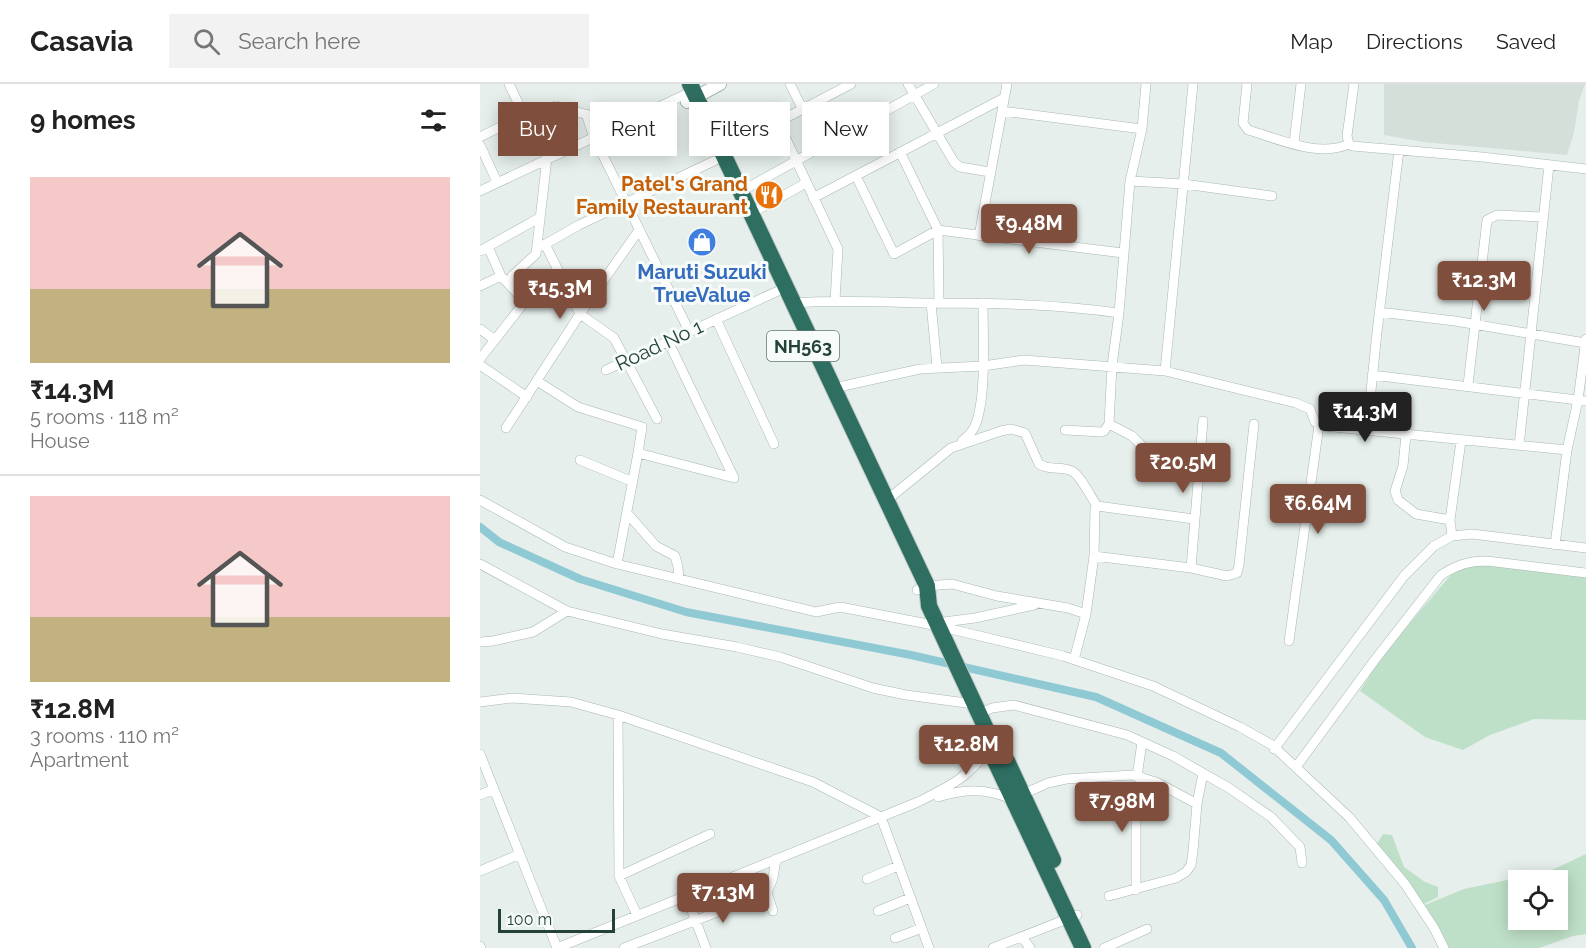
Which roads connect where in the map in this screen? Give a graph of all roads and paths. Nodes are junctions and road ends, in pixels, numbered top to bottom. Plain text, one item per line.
1 (509, 84) edge
2 (720, 84) edge
3 (790, 84) edge
4 (851, 84) edge
5 (908, 84) edge
6 (934, 84) edge
7 (1007, 84) edge
8 (1146, 84) edge
9 (1193, 84) edge
10 (1247, 84) edge
11 (1301, 84) edge
12 (1354, 84) edge
13 (687, 93) edge
14 (914, 95) junction
15 (1004, 98) junction
16 (518, 102) edge
17 (669, 102) edge
18 (818, 102) edge
19 (802, 108) edge
20 (802, 110) edge
21 (1002, 111) junction
22 (578, 112) edge
23 (586, 114) junction
24 (590, 115) edge
25 (590, 126) edge
26 (498, 128) edge
27 (1142, 129) junction
28 (936, 134) junction
29 (480, 137) edge
30 (590, 139) edge
31 (1294, 143) junction
32 (1349, 144) junction
33 (480, 146) edge
34 (1399, 150) junction
35 (900, 152) junction
36 (603, 156) edge
37 (547, 158) junction
38 (714, 160) junction
39 (795, 160) junction
40 (1549, 165) junction
41 (1586, 169) edge
42 (990, 172) junction
43 (856, 176) junction
44 (1130, 181) junction
45 (497, 182) junction
46 (806, 183) junction
47 (1184, 184) junction
48 (480, 190) edge
49 (740, 192) junction
50 (1272, 196) dead end
51 (813, 198) junction
52 (626, 203) junction
53 (750, 214) junction
54 (1543, 217) junction
55 (539, 218) junction
56 (639, 230) junction
57 (938, 230) junction
58 (979, 236) junction
59 (541, 246) junction
60 (484, 249) edge
61 (1123, 253) junction
62 (501, 276) junction
63 (509, 284) junction
64 (480, 286) edge
65 (778, 291) junction
66 (835, 301) junction
67 (935, 302) junction
68 (794, 303) junction
69 (983, 303) junction
70 (1379, 312) junction
71 (1119, 313) junction
72 (580, 314) junction
73 (716, 319) junction
74 (1474, 324) junction
75 (480, 329) edge
76 (689, 331) junction
77 (1530, 334) junction
78 (1586, 339) edge
79 (495, 340) junction
80 (668, 341) junction
81 (1586, 343) edge
82 (480, 359) edge
83 (625, 361) junction
84 (480, 365) edge
85 (983, 366) junction
86 (1112, 366) junction
87 (937, 368) junction
88 (606, 370) dead end
89 (1165, 371) junction
90 (1372, 375) junction
91 (537, 381) junction
92 (1467, 386) junction
93 (834, 388) junction
94 (1524, 394) junction
95 (527, 397) junction
96 (1582, 400) edge
97 (657, 419) dead end
98 (1203, 421) dead end
99 (1109, 424) junction
100 (1254, 424) dead end
101 (1319, 426) junction
102 (506, 428) dead end
103 (1065, 430) dead end
104 (1367, 430) junction
105 (1406, 435) junction
106 (1461, 441) junction
107 (774, 444) dead end
108 (958, 445) junction
109 (1519, 446) junction
110 (1567, 450) junction
111 (638, 453) junction
112 (580, 460) dead end
113 (1200, 464) junction
114 (633, 482) junction
115 (480, 500) edge
116 (887, 500) junction
117 (1097, 506) junction
118 (627, 513) junction
119 (1194, 519) junction
120 (1450, 520) junction
121 (1452, 536) junction
122 (1555, 544) junction
123 (1586, 548) edge
124 (1094, 556) junction
125 (480, 564) edge
126 (617, 564) junction
127 (1191, 568) junction
128 (1586, 573) edge
129 (679, 579) junction
130 (922, 588) junction
131 (1039, 604) junction
132 (567, 611) junction
133 (1086, 614) junction
134 (938, 627) junction
135 (1289, 641) dead end
136 (480, 642) edge
137 (1074, 660) junction
138 (480, 702) edge
139 (974, 703) junction
140 (618, 715) junction
141 (988, 740) junction
142 (1142, 742) junction
143 (1274, 749) junction
144 (480, 754) edge
145 (1296, 767) junction
146 (1203, 773) junction
147 (1139, 777) junction
148 (494, 789) junction
149 (480, 795) edge
150 (1018, 797) junction
151 (918, 802) junction
152 (1197, 804) junction
153 (881, 817) junction
154 (710, 834) dead end
155 (520, 854) junction
156 (776, 859) junction
157 (1302, 863) dead end
158 (898, 866) junction
159 (480, 871) edge
160 (619, 876) junction
161 (867, 879) dead end
162 (1136, 890) junction
163 (767, 893) junction
164 (686, 895) junction
165 (1109, 896) dead end
166 (910, 897) junction
167 (773, 911) dead end
168 (878, 911) dead end
169 (638, 915) junction
170 (1073, 916) junction
171 (695, 921) junction
172 (922, 928) junction
173 (1147, 928) dead end
174 (1022, 937) junction
175 (895, 938) dead end
176 (563, 947) edge
177 (624, 948) edge
178 (706, 948) edge
179 (929, 948) edge
180 (993, 948) edge
181 (1030, 948) edge
182 (1083, 948) edge
183 (1093, 948) edge
184 (1104, 948) edge
185 (1444, 948) edge

1 - 16 street
2 - 13 street
3 - 19 street
4 - 18 street
5 - 14 street
6 - 14 street
7 - 15 street
8 - 27 street
9 - 47 street
10 - 31 street
11 - 31 street
12 - 32 street
13 - 17 street
13 - 38 highway, NH563
13 - 49 highway, NH563
14 - 28 street
14 - 39 street
15 - 21 street
15 - 28 street
20 - 39 street
21 - 27 street
21 - 42 street
22 - 23 street
23 - 24 street
23 - 25 street
26 - 29 street
27 - 44 street
28 - 35 street
28 - 42 street
30 - 37 street
31 - 32 street
32 - 34 street
33 - 45 street
34 - 40 street
34 - 70 street
35 - 43 street
35 - 57 street
36 - 52 street
37 - 45 street
37 - 55 street
38 - 52 street
38 - 65 highway, NH563
39 - 46 street
39 - 49 street
40 - 41 street
40 - 54 street
42 - 58 street
43 - 51 street
43 - 57 street
44 - 47 street
44 - 61 street
45 - 48 street
46 - 51 street
46 - 53 street
47 - 50 street
47 - 89 street
49 - 53 highway, NH563
51 - 66 street
52 - 56 street
52 - 59 street
53 - 68 highway, NH563
54 - 74 street
54 - 77 street
55 - 59 street
55 - 60 street
56 - 72 street
56 - 76 street
57 - 58 street
57 - 67 street
58 - 61 street
59 - 63 street
59 - 72 street
60 - 62 street
61 - 71 street
62 - 63 street
62 - 64 street
63 - 79 street
65 - 73 street, Road No 1
65 - 130 highway, NH563
66 - 67 street
66 - 68 street
67 - 69 street
67 - 87 street
68 - 93 highway, NH563
69 - 71 street
69 - 85 street
70 - 74 street
70 - 90 street
71 - 86 street
72 - 83 street
72 - 91 street
73 - 76 street, Road No 1
73 - 107 street
74 - 77 street
74 - 92 street
75 - 79 street
76 - 80 street, Road No 1
77 - 81 street
77 - 94 street
78 - 81 street
79 - 82 street
80 - 83 street, Road No 1
80 - 111 street
81 - 96 street
83 - 88 street, Road No 1
83 - 97 street
84 - 95 street
85 - 86 street
85 - 87 street
85 - 108 street
86 - 89 street
86 - 99 street
87 - 93 street
89 - 101 street
90 - 92 street
90 - 104 street
91 - 95 street
91 - 111 street
92 - 94 street
93 - 116 highway, NH563
94 - 96 street
94 - 109 street
95 - 102 street
96 - 110 street
98 - 113 street
99 - 103 street
99 - 113 street
100 - 127 street
101 - 104 street
101 - 135 street
104 - 105 street
105 - 106 street
105 - 120 street
106 - 109 street
106 - 120 street
108 - 116 street
108 - 117 street
109 - 110 street
110 - 122 street
111 - 114 street
112 - 114 street
113 - 119 street
114 - 118 street
115 - 126 street
116 - 130 highway, NH563
117 - 119 street
117 - 124 street
118 - 126 street
118 - 129 street
119 - 127 street
120 - 121 street
121 - 122 street
121 - 143 street
122 - 123 street
124 - 127 street
124 - 133 street
125 - 132 street
126 - 129 street
128 - 145 street
129 - 134 street
130 - 131 street
130 - 134 highway, NH563
131 - 133 street
131 - 134 street
132 - 136 street
132 - 139 street
133 - 137 street
134 - 137 street
134 - 139 highway, NH563
137 - 143 street
138 - 140 street
139 - 141 highway, NH563
139 - 142 street
140 - 153 street
140 - 160 street
141 - 150 highway, NH563
141 - 151 street
142 - 146 street
142 - 147 street
143 - 145 street
144 - 148 street
145 - 185 street
146 - 152 street
146 - 157 street
147 - 150 street
147 - 152 street
147 - 162 street
148 - 149 street
148 - 155 street
150 - 151 street
150 - 170 highway, NH563
151 - 153 street
152 - 162 street
153 - 156 street
153 - 158 street
154 - 160 street
155 - 159 street
155 - 176 street
156 - 163 street
156 - 164 street
158 - 161 street
158 - 166 street
160 - 169 street
162 - 165 street
163 - 167 street
163 - 171 street
164 - 169 street
164 - 171 street
166 - 168 street
166 - 172 street
169 - 176 street
170 - 174 street
170 - 182 highway, NH563
170 - 183 highway, NH563
171 - 177 street
171 - 178 street
172 - 175 street
172 - 179 street
173 - 184 street
174 - 180 street
174 - 181 street

